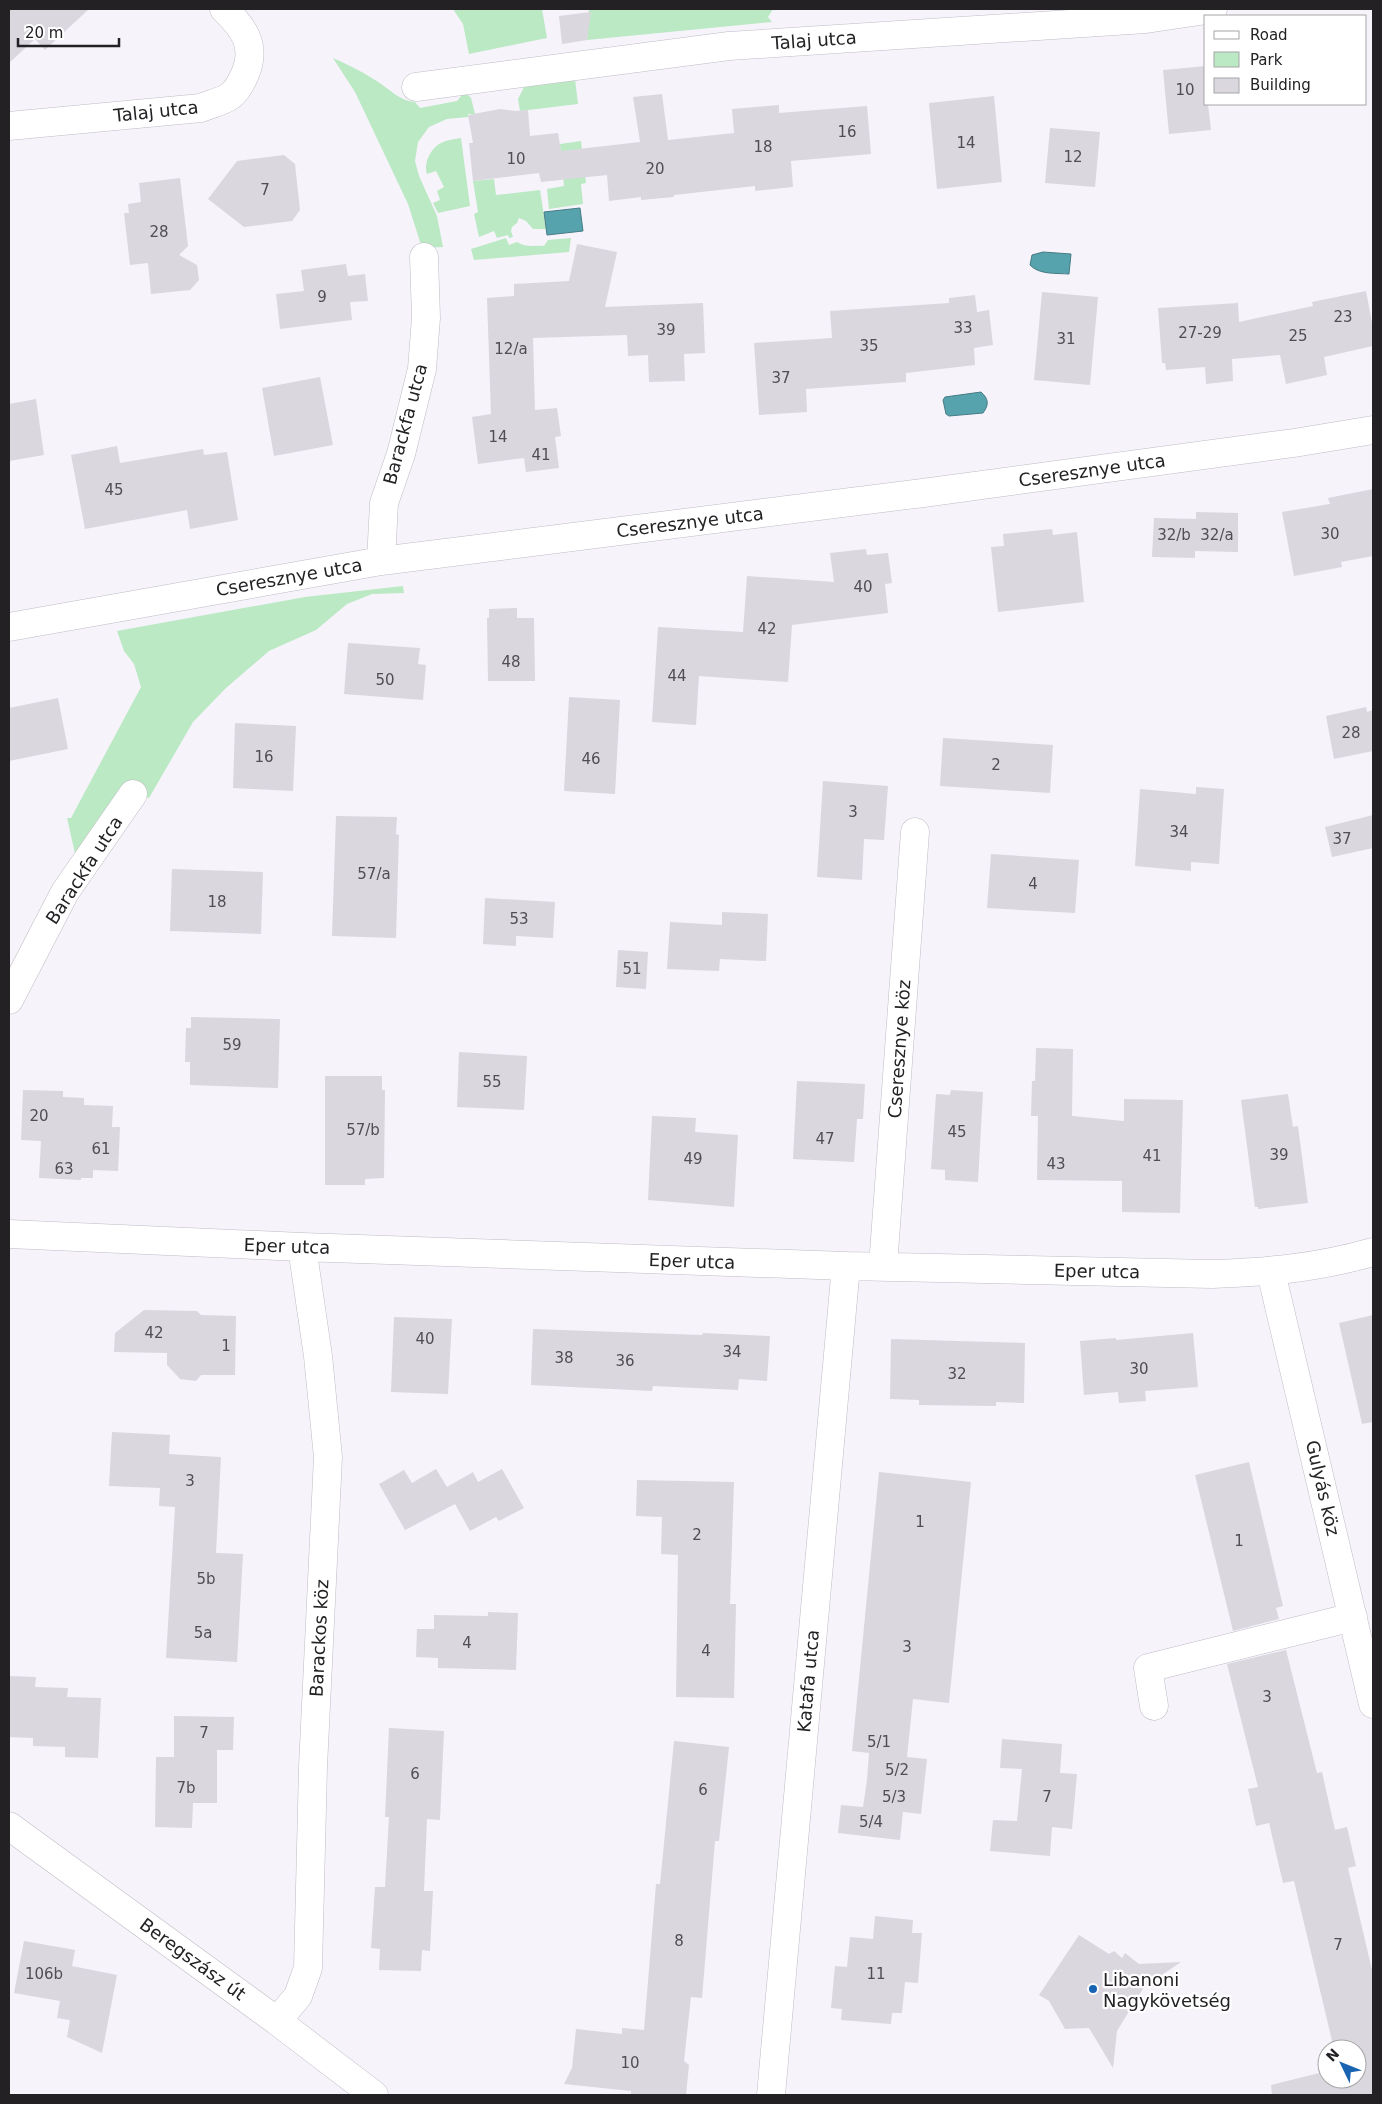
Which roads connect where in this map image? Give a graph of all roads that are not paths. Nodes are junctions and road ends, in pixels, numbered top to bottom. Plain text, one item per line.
1 (224, 9) edge
2 (1213, 9) edge
3 (416, 87) dead end
4 (9, 126) edge
5 (424, 257) dead end
6 (1373, 430) edge
7 (381, 561) junction
8 (9, 627) edge
9 (133, 794) dead end
10 (915, 832) dead end
11 (9, 1000) edge
12 (9, 1234) edge
13 (302, 1247) junction
14 (1373, 1252) edge
15 (846, 1266) junction
16 (883, 1266) junction
17 (1271, 1272) junction
18 (1353, 1617) junction
19 (1373, 1704) edge
20 (1154, 1706) dead end
21 (9, 1826) edge
22 (277, 2021) junction
23 (360, 2090) edge
24 (771, 2095) edge

1 - 4 street, Talaj utca
2 - 3 street, Talaj utca
5 - 7 street, Barackfa utca
6 - 7 street, Cseresznye utca
7 - 8 street, Cseresznye utca
9 - 11 street, Barackfa utca
10 - 16 street, Cseresznye köz
12 - 13 street, Eper utca
13 - 15 street, Eper utca
13 - 22 street, Barackos köz
14 - 17 street, Eper utca
15 - 16 street, Eper utca
15 - 24 street, Katafa utca
16 - 17 street, Eper utca
17 - 18 street, Gulyás köz
18 - 19 street, Gulyás köz
18 - 20 street
21 - 22 street, Beregszász út
22 - 23 street, Beregszász út

